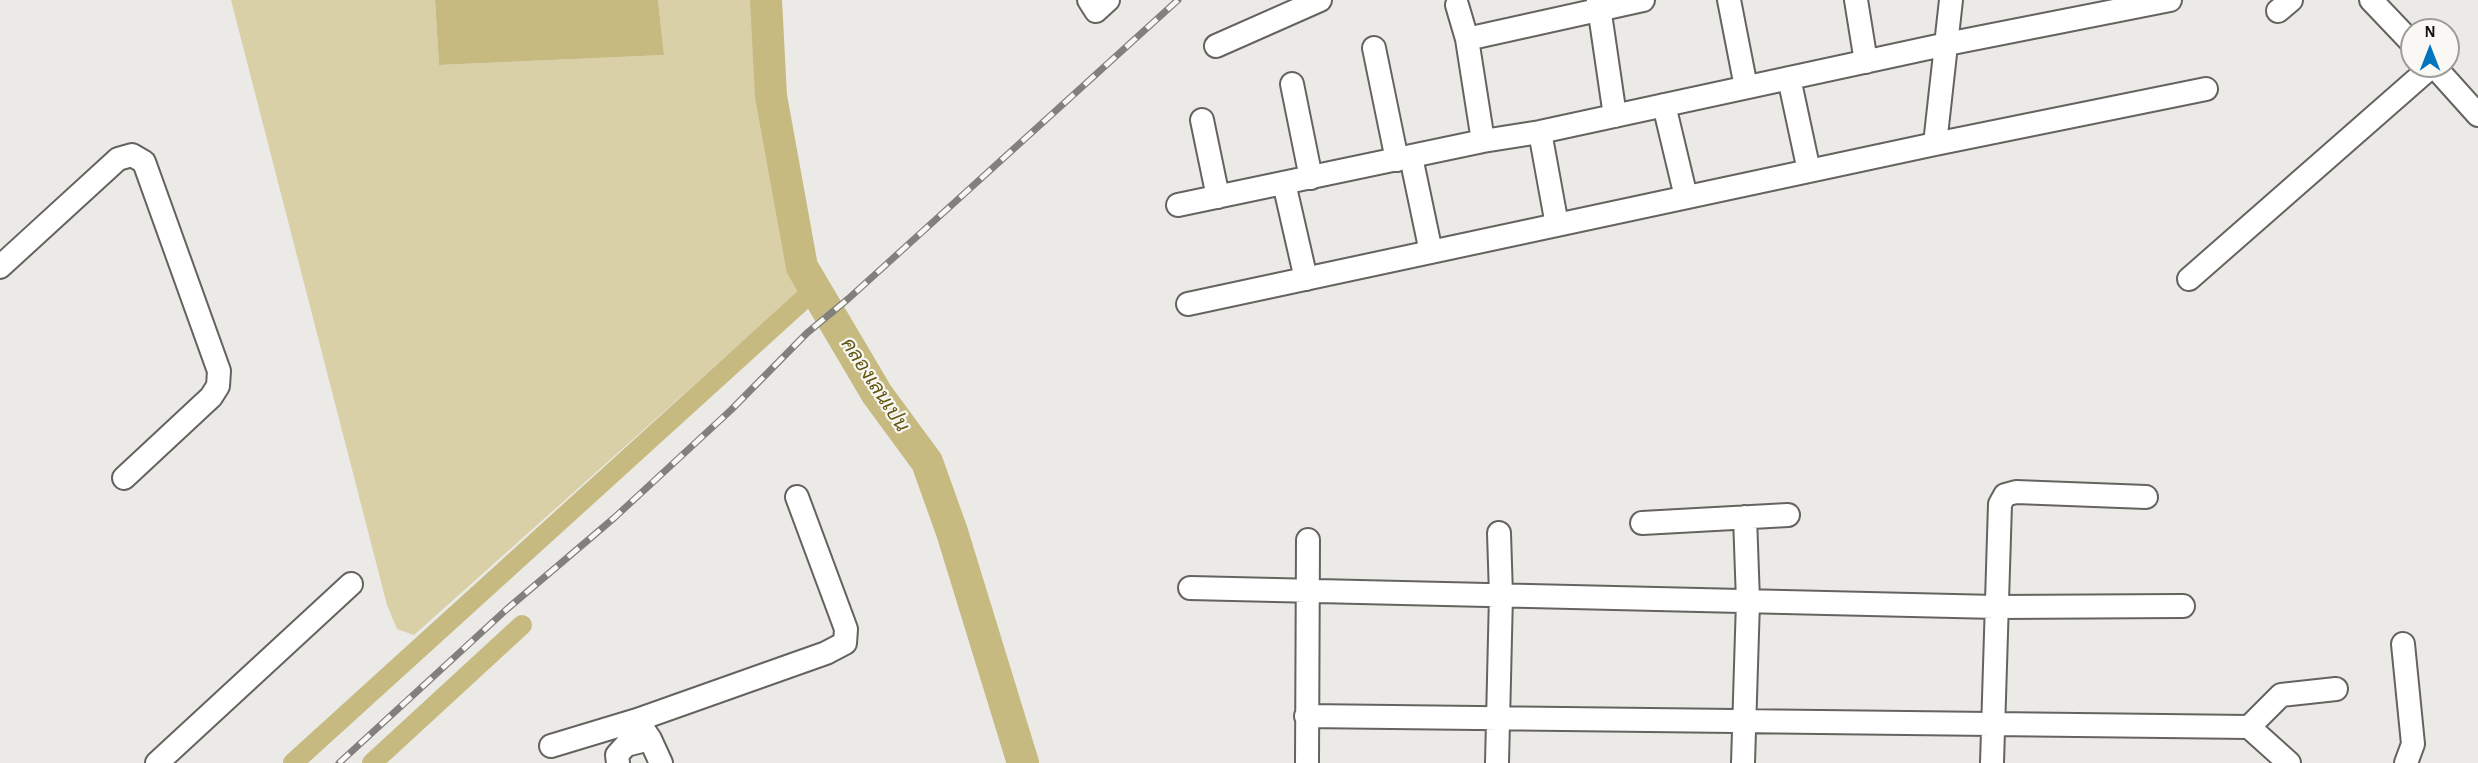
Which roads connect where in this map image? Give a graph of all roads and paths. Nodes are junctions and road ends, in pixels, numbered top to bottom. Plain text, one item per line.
1 (1320, 0) edge
2 (1643, 0) edge
3 (1729, 0) edge
4 (1856, 0) edge
5 (1951, 0) edge
6 (2170, 0) edge
7 (2371, 0) edge
8 (1457, 5) dead end
9 (1599, 5) edge
10 (2400, 30) edge
11 (1467, 39) junction
12 (1947, 44) junction
13 (1216, 46) dead end
14 (1374, 48) dead end
15 (1866, 62) junction
16 (1789, 78) junction
17 (2419, 78) edge
18 (2444, 78) edge
19 (1292, 84) dead end
20 (1746, 87) junction
21 (2206, 89) dead end
22 (1664, 105) junction
23 (2478, 115) edge
24 (1615, 116) junction
25 (1202, 120) dead end
26 (1540, 132) junction
27 (1483, 141) junction
28 (1935, 144) junction
29 (1404, 158) junction
30 (1809, 171) junction
31 (1311, 178) junction
32 (1284, 183) junction
33 (1218, 197) junction
34 (1686, 198) junction
35 (1178, 206) dead end
36 (1557, 225) junction
37 (1431, 252) junction
38 (0, 267) edge
39 (1306, 279) junction
40 (2189, 279) dead end
41 (1188, 304) dead end
42 (124, 478) dead end
43 (797, 497) dead end
44 (2146, 497) dead end
45 (1788, 515) dead end
46 (1745, 517) junction
47 (1642, 523) dead end
48 (1498, 533) dead end
49 (1308, 540) dead end
50 (351, 584) dead end
51 (1190, 588) dead end
52 (1308, 590) junction
53 (1501, 595) junction
54 (1748, 601) junction
55 (2183, 606) dead end
56 (1996, 607) junction
57 (2403, 644) dead end
58 (2336, 689) dead end
59 (1306, 716) junction
60 (1498, 719) junction
61 (1745, 722) junction
62 (1992, 725) junction
63 (2249, 727) junction
64 (643, 729) junction
65 (551, 746) dead end
66 (157, 763) edge
67 (618, 763) edge
68 (661, 763) edge
69 (1307, 763) edge
70 (1497, 763) edge
71 (1743, 763) edge
72 (1992, 763) edge
73 (2289, 763) edge
74 (2406, 763) edge

1 - 13 street
2 - 9 street
3 - 20 street
4 - 15 street
5 - 12 street
6 - 12 street
7 - 10 street
8 - 11 street
9 - 11 street
9 - 24 street
11 - 27 street
12 - 15 street
12 - 28 street
14 - 29 street
15 - 16 street
16 - 20 street
16 - 30 street
17 - 40 street
18 - 23 street
19 - 31 street
20 - 22 street
21 - 28 street
22 - 24 street
22 - 34 street
24 - 26 street
25 - 33 street
26 - 27 street
26 - 36 street
27 - 29 street
28 - 30 street
29 - 31 street
29 - 37 street
30 - 34 street
31 - 32 street
32 - 33 street
32 - 39 street
33 - 35 street
34 - 36 street
36 - 37 street
37 - 39 street
38 - 42 street
39 - 41 street
43 - 64 street
44 - 56 street
45 - 46 street
46 - 47 street
46 - 54 street
48 - 53 street
49 - 52 street
50 - 66 street
51 - 52 street
52 - 53 street
52 - 59 street
53 - 54 street
53 - 60 street
54 - 56 street
54 - 61 street
55 - 56 street
56 - 62 street
57 - 74 street
58 - 63 street
59 - 60 street
59 - 69 street
60 - 61 street
60 - 70 street
61 - 62 street
61 - 71 street
62 - 63 street
62 - 72 street
63 - 73 street
64 - 65 street
64 - 67 street
64 - 68 street

